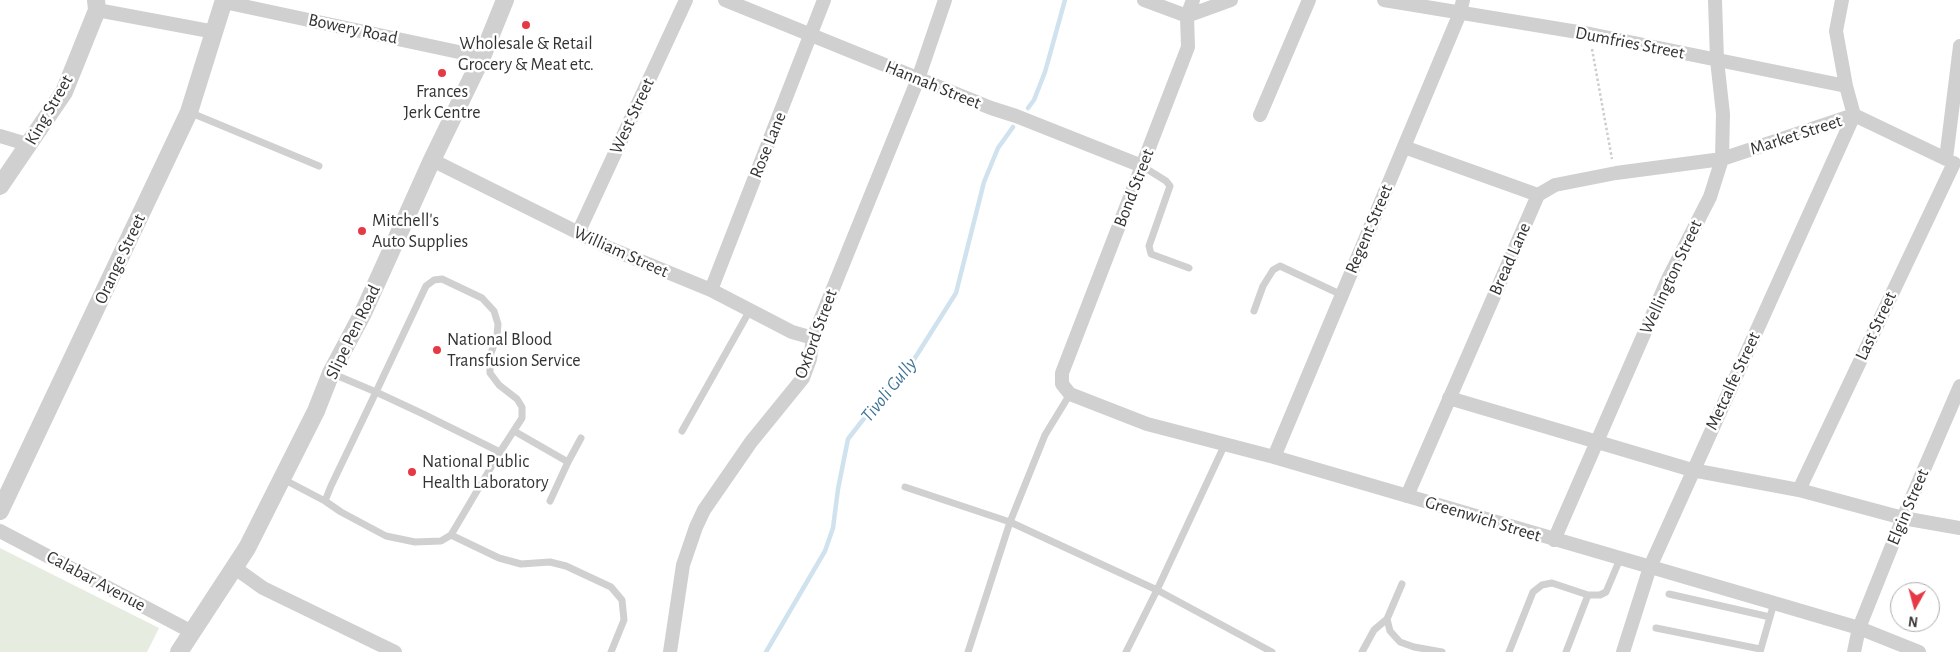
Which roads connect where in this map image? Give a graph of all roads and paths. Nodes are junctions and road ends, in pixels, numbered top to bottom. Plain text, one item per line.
1 (505, 0) edge
2 (686, 0) edge
3 (724, 0) edge
4 (824, 0) edge
5 (945, 0) edge
6 (1144, 0) edge
7 (1193, 0) edge
8 (1231, 0) edge
9 (1309, 0) edge
10 (1384, 0) edge
11 (1714, 0) edge
12 (1842, 0) edge
13 (224, 1) edge
14 (96, 5) edge
15 (1462, 7) edge
16 (1187, 16) junction
17 (215, 32) junction
18 (1590, 34) junction
19 (811, 36) junction
20 (1960, 46) edge
21 (482, 57) junction
22 (1716, 60) junction
23 (918, 79) junction
24 (1846, 86) junction
25 (1957, 100) edge
26 (189, 112) junction
27 (1260, 116) dead end
28 (1854, 116) junction
29 (0, 136) edge
30 (30, 145) junction
31 (1404, 147) junction
32 (1722, 159) junction
33 (432, 160) junction
34 (1953, 162) edge
35 (319, 166) dead end
36 (1142, 166) junction
37 (1616, 173) junction
38 (0, 186) edge
39 (1538, 195) junction
40 (578, 233) junction
41 (1189, 268) dead end
42 (710, 290) junction
43 (1342, 295) junction
44 (750, 309) junction
45 (1254, 311) dead end
46 (813, 338) junction
47 (331, 373) junction
48 (1960, 386) edge
49 (376, 392) junction
50 (1070, 394) junction
51 (1449, 398) junction
52 (514, 431) junction
53 (682, 431) dead end
54 (581, 438) dead end
55 (1597, 442) junction
56 (1225, 444) junction
57 (33, 445) junction
58 (500, 452) junction
59 (1274, 457) junction
60 (568, 462) junction
61 (1692, 470) junction
62 (282, 479) junction
63 (905, 486) dead end
64 (0, 488) edge
65 (1799, 490) junction
66 (1407, 496) junction
67 (324, 501) junction
68 (550, 501) dead end
69 (0, 511) edge
70 (1903, 518) junction
71 (1010, 522) junction
72 (1960, 528) edge
73 (0, 531) edge
74 (451, 535) junction
75 (1554, 540) junction
76 (1620, 559) junction
77 (1650, 567) junction
78 (235, 568) junction
79 (1402, 584) dead end
80 (1157, 590) junction
81 (1669, 594) dead end
82 (1588, 595) junction
83 (1774, 603) junction
84 (1770, 617) junction
85 (1387, 619) junction
86 (1656, 628) dead end
87 (1859, 628) junction
88 (192, 632) junction
89 (1760, 651) edge
90 (179, 652) edge
91 (395, 652) edge
92 (611, 652) edge
93 (670, 652) edge
94 (968, 652) edge
95 (1126, 652) edge
96 (1272, 652) edge
97 (1362, 652) edge
98 (1442, 652) edge
99 (1509, 652) edge
100 (1566, 652) edge
101 (1623, 652) edge
102 (1854, 652) edge
103 (1919, 652) edge

1 - 21 street, Slipe Pen Road
2 - 40 street, West Street
3 - 19 street, Hannah Street
4 - 19 street, Rose Lane
5 - 23 street, Oxford Street
6 - 16 street
7 - 16 street, Bond Street
8 - 16 street
9 - 27 street
10 - 15 street, Dumfries Street
11 - 22 street, Wellington Street
12 - 24 street
13 - 17 street, Orange Street
13 - 21 street, Bowery Road
14 - 17 street
14 - 30 street, King Street
15 - 18 street, Dumfries Street
15 - 31 street, Regent Street
16 - 36 street, Bond Street
17 - 26 street, Orange Street
18 - 22 street, Dumfries Street
18 - 37 path
19 - 23 street, Hannah Street
19 - 42 street, Rose Lane
20 - 25 street
21 - 33 street, Slipe Pen Road
22 - 24 street, Dumfries Street
22 - 32 street, Wellington Street
23 - 36 street, Hannah Street
23 - 46 street, Oxford Street
24 - 28 street
25 - 34 street
26 - 35 lane
26 - 57 street, Orange Street
28 - 32 street, Market Street
28 - 34 street, Market Street
28 - 61 street, Metcalfe Street
29 - 30 street
30 - 38 street, King Street
31 - 39 street
31 - 43 street, Regent Street
32 - 37 street
32 - 55 street, Wellington Street
33 - 40 street, William Street
33 - 47 street, Slipe Pen Road
34 - 65 street, Last Street
36 - 41 lane
36 - 50 street, Bond Street
37 - 39 street
39 - 51 street, Bread Lane
40 - 42 street, William Street
42 - 44 street, William Street
43 - 45 lane
43 - 59 street, Regent Street
44 - 46 street, William Street
44 - 53 lane
46 - 93 street, Oxford Street
47 - 49 lane
47 - 62 street, Slipe Pen Road
48 - 70 street, Elgin Street
49 - 52 lane
49 - 58 lane
49 - 67 lane
50 - 56 street, Greenwich Street
50 - 71 lane
51 - 55 street
51 - 66 street, Bread Lane
52 - 58 lane
52 - 60 lane
54 - 60 lane
55 - 61 street
55 - 75 street, Wellington Street
56 - 59 street, Greenwich Street
56 - 80 lane
57 - 64 street
57 - 69 street, Orange Street
58 - 74 lane
59 - 66 street, Greenwich Street
60 - 68 lane
61 - 65 street
61 - 77 street, Metcalfe Street
62 - 67 lane
62 - 78 street, Slipe Pen Road
63 - 71 lane
65 - 70 street
66 - 75 street, Greenwich Street
67 - 74 lane
70 - 72 street
70 - 87 street, Elgin Street
71 - 80 lane
71 - 94 lane
73 - 88 street, Calabar Avenue
74 - 92 lane
75 - 76 street, Greenwich Street
76 - 77 street, Greenwich Street
76 - 82 lane
77 - 83 street, Greenwich Street
77 - 101 street, Metcalfe Street
78 - 88 street, Slipe Pen Road
78 - 91 street
79 - 85 lane
80 - 95 lane
80 - 96 lane
81 - 84 lane
82 - 99 lane
82 - 100 lane
83 - 84 lane
83 - 87 street, Greenwich Street
84 - 89 lane
85 - 97 lane
85 - 98 lane
86 - 89 lane
87 - 102 street, Elgin Street
87 - 103 street, Greenwich Street
88 - 90 street, Slipe Pen Road

